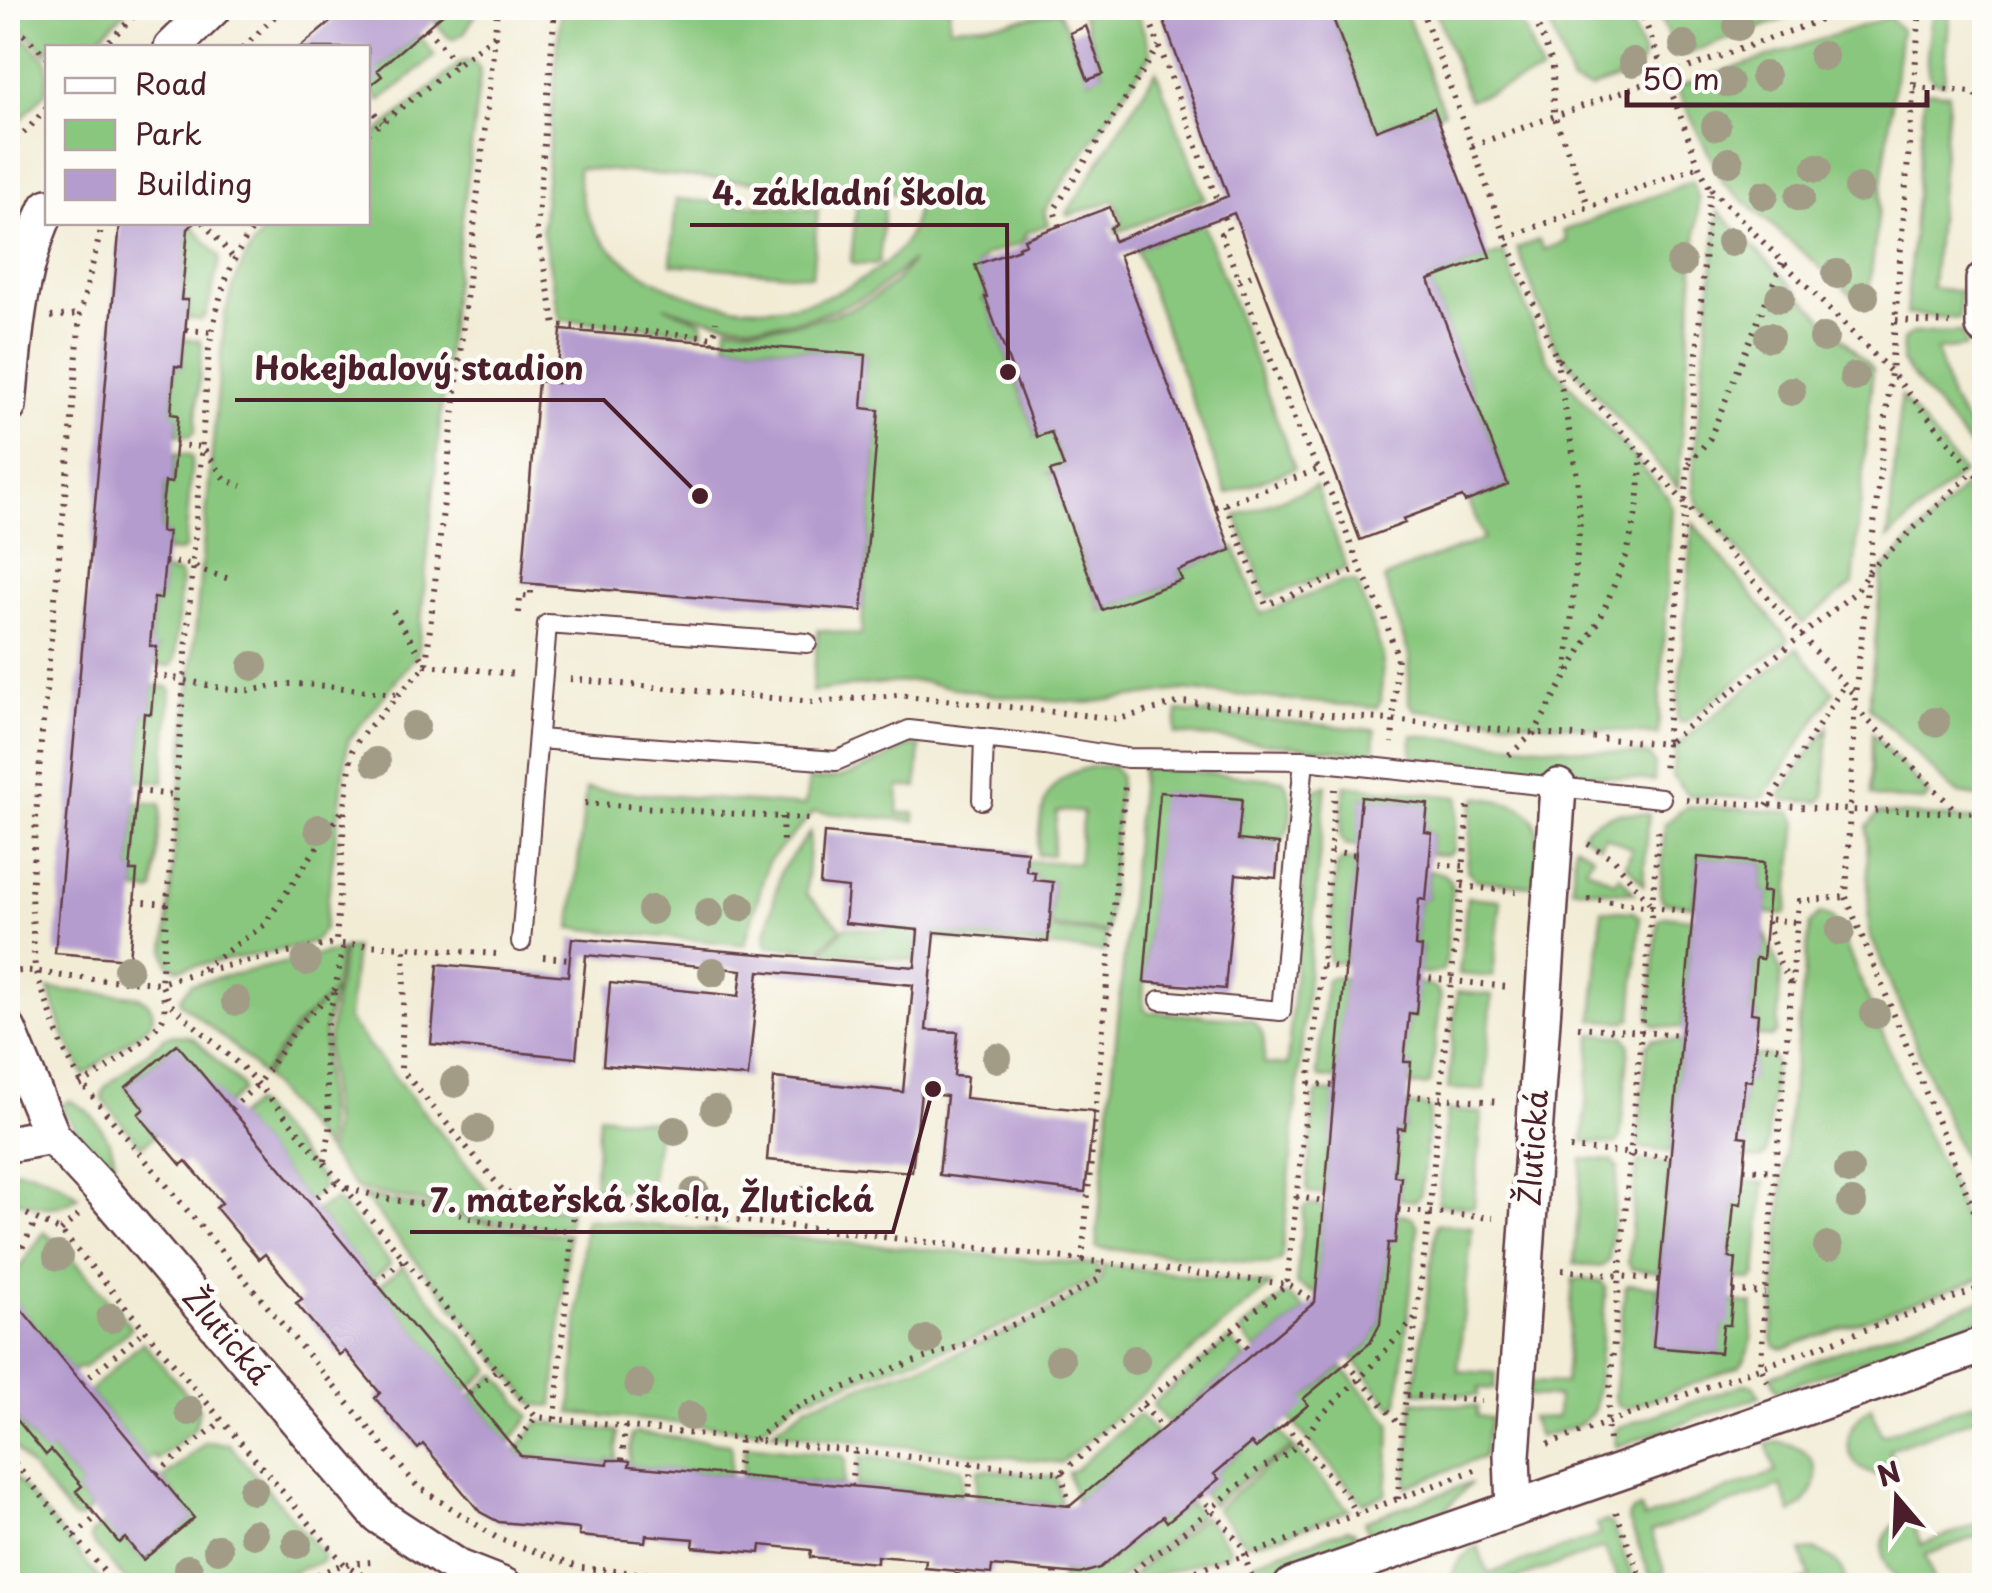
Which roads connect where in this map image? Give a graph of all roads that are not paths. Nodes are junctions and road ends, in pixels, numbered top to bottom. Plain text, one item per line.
1 (213, 8) edge
2 (175, 45) edge
3 (45, 215) edge
4 (1984, 280) edge
5 (1984, 326) edge
6 (8, 406) edge
7 (807, 643) dead end
8 (984, 738) junction
9 (538, 740) junction
10 (1304, 760) junction
11 (1558, 787) junction
12 (1661, 798) road end
13 (982, 800) dead end
14 (523, 951) road end
15 (1160, 1000) dead end
16 (8, 1030) edge
17 (52, 1136) junction
18 (8, 1144) edge
19 (1984, 1345) edge
20 (1514, 1508) junction
21 (454, 1577) edge
22 (504, 1586) edge
23 (1292, 1586) edge

1 - 2 street
3 - 6 street
4 - 5 street
7 - 9 lane
8 - 9 lane
8 - 10 lane
8 - 13 lane
9 - 14 lane
10 - 11 lane
10 - 15 lane
11 - 12 lane
11 - 20 street, Žlutická
16 - 17 street, Žlutická
17 - 18 street
17 - 21 street, Žlutická
19 - 20 street
20 - 23 street
21 - 22 street, Žlutická

